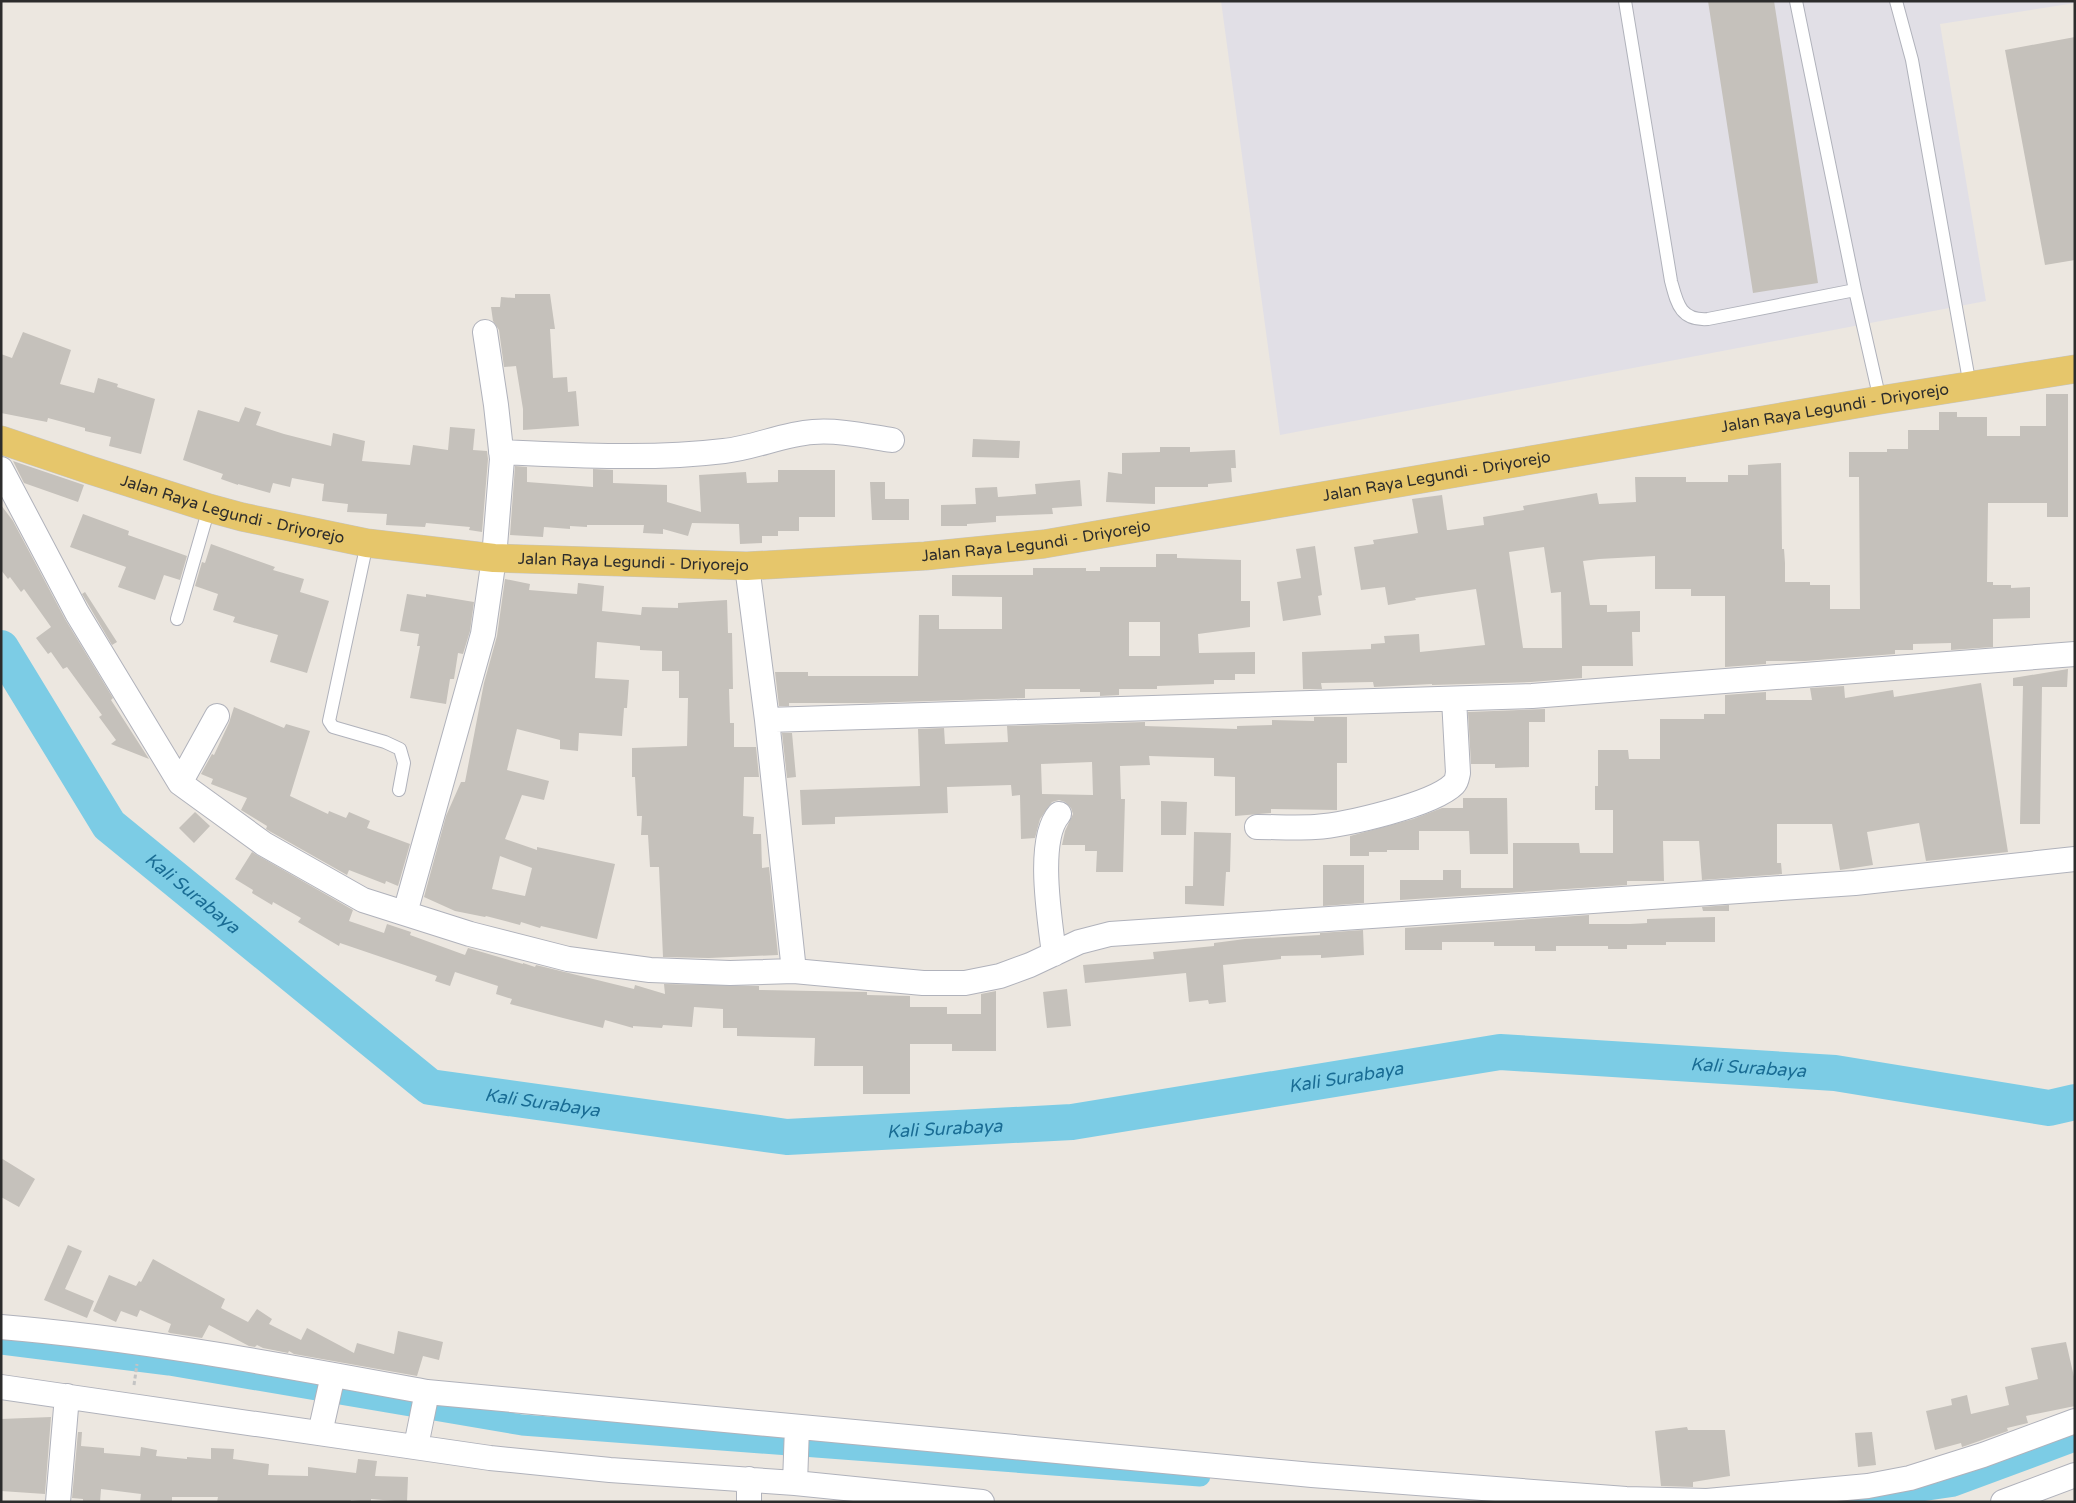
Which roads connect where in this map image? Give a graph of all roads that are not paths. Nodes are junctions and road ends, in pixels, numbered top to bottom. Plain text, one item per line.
1 (1625, 1) edge
2 (1796, 1) edge
3 (1896, 1) edge
4 (1855, 290) junction
5 (485, 332) dead end
6 (2075, 369) edge
7 (1970, 386) junction
8 (1880, 400) junction
9 (1, 440) edge
10 (892, 440) dead end
11 (501, 452) junction
12 (1, 469) edge
13 (209, 508) junction
14 (367, 543) junction
15 (494, 558) junction
16 (747, 566) junction
17 (177, 619) dead end
18 (2075, 654) edge
19 (1454, 699) junction
20 (217, 716) dead end
21 (767, 720) junction
22 (180, 783) junction
23 (399, 790) dead end
24 (1059, 814) dead end
25 (1257, 827) dead end
26 (2075, 860) edge
27 (405, 913) junction
28 (1054, 954) junction
29 (794, 972) junction
30 (1, 1327) edge
31 (333, 1378) junction
32 (1, 1387) edge
33 (426, 1395) junction
34 (67, 1396) junction
35 (2075, 1421) edge
36 (322, 1426) junction
37 (797, 1431) junction
38 (417, 1441) junction
39 (795, 1475) junction
40 (2075, 1475) edge
41 (749, 1490) edge
42 (1815, 1496) edge
43 (1753, 1500) edge
44 (58, 1502) edge
45 (982, 1502) edge
46 (2003, 1502) edge

1 - 4 lane
2 - 4 lane
3 - 7 lane
4 - 8 lane
5 - 11 street
6 - 7 main road, Jalan Raya Legundi - Driyorejo
7 - 8 main road, Jalan Raya Legundi - Driyorejo
8 - 16 main road, Jalan Raya Legundi - Driyorejo
9 - 13 main road, Jalan Raya Legundi - Driyorejo
10 - 11 street
11 - 15 street
12 - 22 street
13 - 14 main road, Jalan Raya Legundi - Driyorejo
13 - 17 lane
14 - 15 main road, Jalan Raya Legundi - Driyorejo
14 - 23 lane
15 - 16 main road, Jalan Raya Legundi - Driyorejo
15 - 27 street
16 - 21 street
18 - 19 street
19 - 21 street
19 - 25 street
20 - 22 street
21 - 29 street
22 - 27 street
24 - 28 street
26 - 28 street
27 - 29 street
28 - 29 street
30 - 31 street
31 - 33 street
31 - 36 street
32 - 34 street
33 - 37 street
33 - 38 street
34 - 36 street
34 - 44 street
35 - 42 street
36 - 38 street
37 - 39 street
37 - 43 street
38 - 41 street
39 - 41 street
39 - 45 street
40 - 46 street
42 - 43 street

